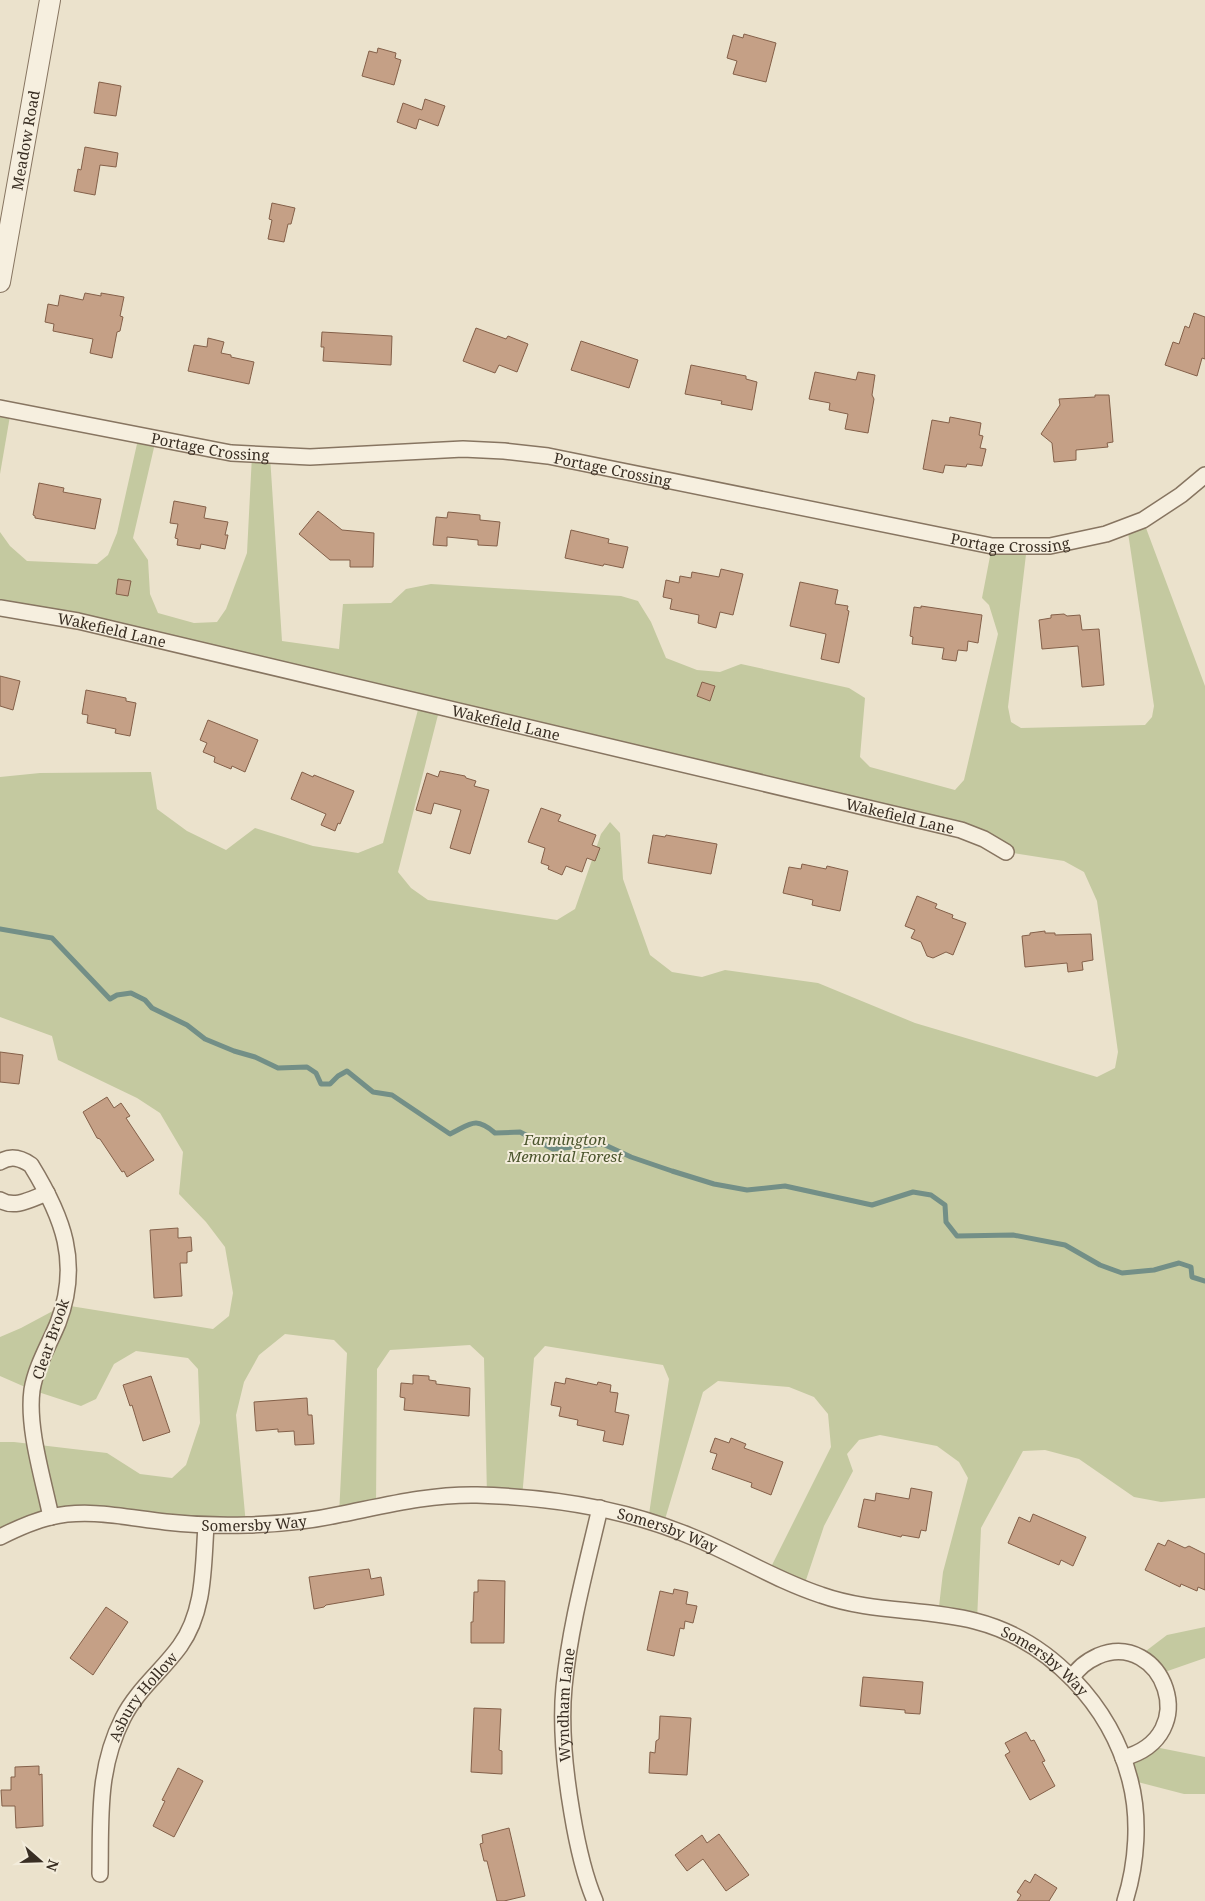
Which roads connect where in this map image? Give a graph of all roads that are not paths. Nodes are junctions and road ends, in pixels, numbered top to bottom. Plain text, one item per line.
1 (50, 0) edge
2 (0, 282) edge
3 (0, 408) edge
4 (1205, 475) edge
5 (0, 608) edge
6 (1006, 852) dead end
7 (0, 1162) edge
8 (47, 1193) junction
9 (0, 1200) edge
10 (600, 1508) junction
11 (51, 1517) junction
12 (206, 1526) junction
13 (0, 1537) edge
14 (1072, 1678) junction
15 (1123, 1758) junction
16 (100, 1874) dead end
17 (595, 1901) edge
18 (1125, 1901) edge

1 - 2 street, Meadow Road
3 - 4 street, Portage Crossing
5 - 6 street, Wakefield Lane
7 - 8 street, Clear Brook
8 - 9 street
8 - 11 street, Clear Brook
10 - 12 street, Somersby Way
10 - 14 street, Somersby Way
10 - 17 street, Wyndham Lane
11 - 12 street, Somersby Way
11 - 13 street, Somersby Way
12 - 16 street, Asbury Hollow
14 - 15 street, Somersby Way
14 - 15 street
15 - 18 street, Somersby Way

